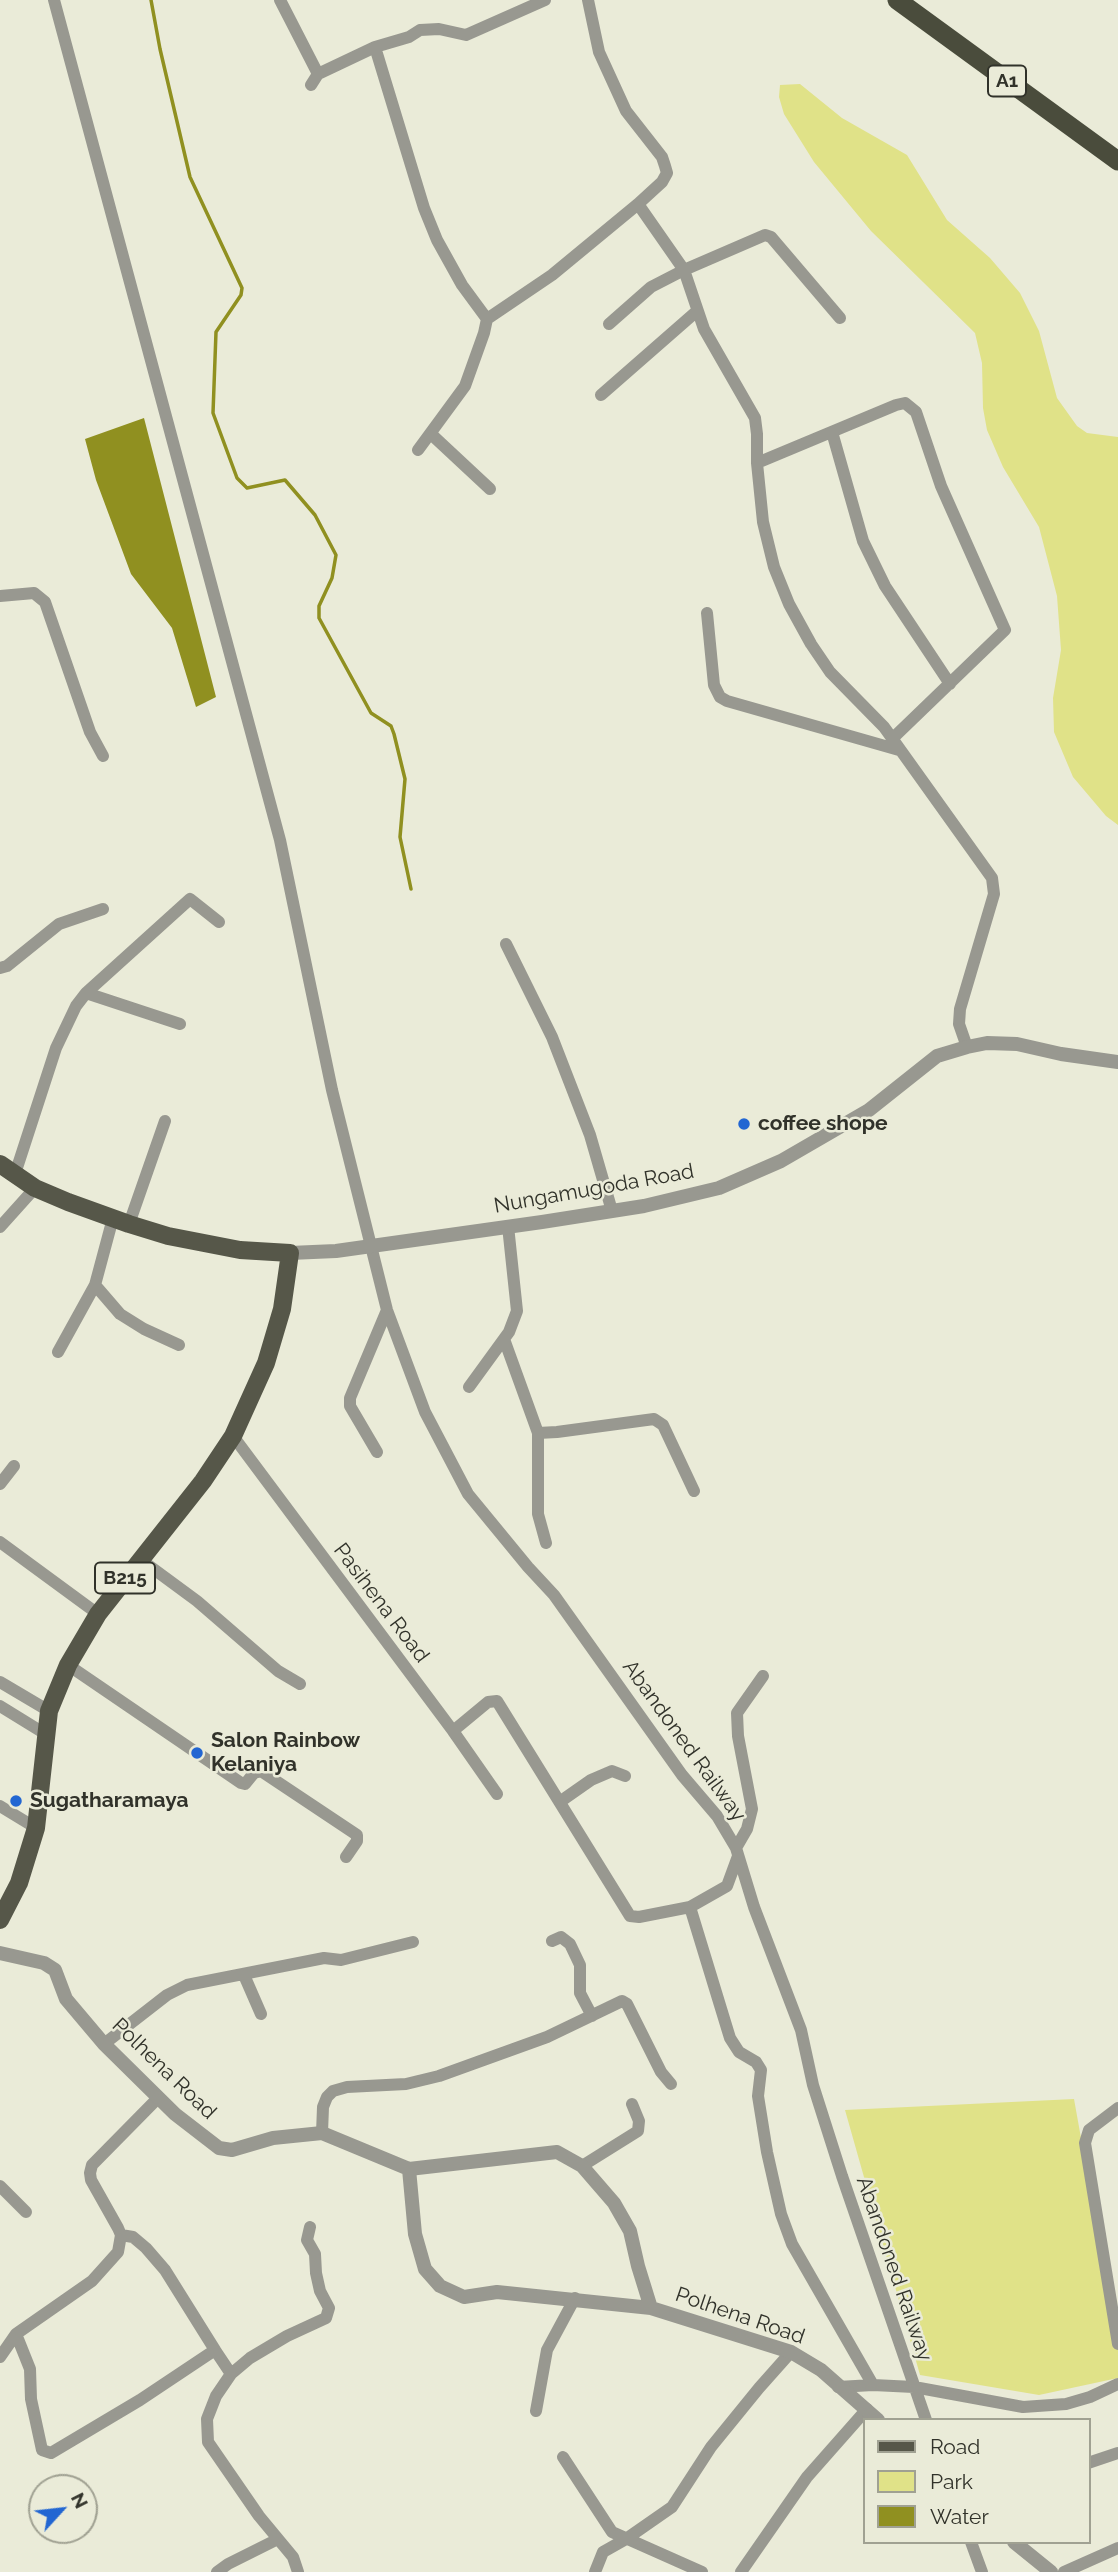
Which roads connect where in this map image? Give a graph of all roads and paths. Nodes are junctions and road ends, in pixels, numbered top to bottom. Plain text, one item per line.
1 (54, 0) edge
2 (280, 0) edge
3 (545, 0) edge
4 (588, 0) edge
5 (897, 0) edge
6 (917, 0) edge
7 (375, 47) junction
8 (1118, 144) edge
9 (1118, 161) edge
10 (638, 204) junction
11 (684, 270) junction
12 (697, 311) junction
13 (840, 318) dead end
14 (487, 319) junction
15 (609, 324) dead end
16 (601, 395) dead end
17 (832, 432) junction
18 (431, 434) junction
19 (418, 450) dead end
20 (757, 463) junction
21 (490, 489) dead end
22 (0, 596) edge
23 (707, 613) dead end
24 (950, 684) junction
25 (896, 744) junction
26 (103, 756) dead end
27 (103, 909) dead end
28 (219, 922) dead end
29 (506, 944) dead end
30 (0, 968) edge
31 (86, 993) junction
32 (180, 1024) dead end
33 (967, 1047) junction
34 (1118, 1062) edge
35 (165, 1121) dead end
36 (7, 1169) edge
37 (35, 1188) junction
38 (612, 1211) junction
39 (121, 1221) junction
40 (508, 1226) junction
41 (0, 1227) edge
42 (373, 1246) junction
43 (290, 1253) junction
44 (95, 1285) junction
45 (387, 1310) junction
46 (503, 1339) junction
47 (179, 1345) dead end
48 (58, 1352) dead end
49 (469, 1387) dead end
50 (538, 1433) junction
51 (233, 1436) junction
52 (377, 1452) dead end
53 (14, 1466) dead end
54 (0, 1484) edge
55 (694, 1491) dead end
56 (0, 1542) edge
57 (546, 1543) dead end
58 (140, 1559) junction
59 (98, 1614) junction
60 (68, 1665) junction
61 (763, 1676) dead end
62 (0, 1682) edge
63 (300, 1684) dead end
64 (0, 1706) edge
65 (49, 1711) junction
66 (453, 1731) junction
67 (47, 1735) junction
68 (625, 1776) dead end
69 (496, 1794) dead end
70 (561, 1801) junction
71 (0, 1806) edge
72 (36, 1828) junction
73 (737, 1852) junction
74 (346, 1857) dead end
75 (690, 1907) junction
76 (0, 1920) edge
77 (552, 1941) dead end
78 (413, 1942) dead end
79 (0, 1953) edge
80 (244, 1975) junction
81 (261, 2014) dead end
82 (592, 2016) junction
83 (104, 2044) junction
84 (671, 2084) dead end
85 (158, 2098) junction
86 (632, 2104) dead end
87 (1118, 2108) edge
88 (322, 2133) junction
89 (582, 2166) junction
90 (409, 2169) junction
91 (0, 2186) edge
92 (26, 2212) dead end
93 (310, 2227) dead end
94 (121, 2235) junction
95 (575, 2298) junction
96 (651, 2308) junction
97 (16, 2334) junction
98 (1118, 2344) edge
99 (215, 2350) junction
100 (791, 2352) junction
101 (0, 2357) edge
102 (231, 2374) junction
103 (1118, 2384) edge
104 (873, 2385) junction
105 (838, 2387) junction
106 (914, 2387) junction
107 (867, 2409) junction
108 (536, 2411) dead end
109 (876, 2418) edge
110 (925, 2418) edge
111 (1118, 2453) edge
112 (563, 2457) dead end
113 (1090, 2462) edge
114 (278, 2539) junction
115 (626, 2539) junction
116 (972, 2544) edge
117 (1016, 2544) edge
118 (1118, 2548) edge
119 (217, 2572) edge
120 (298, 2572) edge
121 (595, 2572) edge
122 (702, 2572) edge
123 (741, 2572) edge
124 (982, 2572) edge
125 (1051, 2572) edge
126 (1064, 2572) edge

1 - 42 street, Abandoned Railway
2 - 7 street
3 - 7 street
4 - 10 street
5 - 9 highway, A1
6 - 8 highway, A1
7 - 14 street
10 - 11 street
10 - 14 street
11 - 12 street
11 - 13 street
11 - 15 street
12 - 16 street
12 - 20 street
14 - 18 street
17 - 20 street
17 - 24 street
17 - 24 street
18 - 19 street
18 - 21 street
20 - 25 street
22 - 26 street
23 - 25 street
24 - 25 street
25 - 33 street
27 - 30 street
28 - 31 street
29 - 38 street
31 - 32 street
31 - 36 street
33 - 34 street, Nungamugoda Road
33 - 38 street, Nungamugoda Road
35 - 39 street
36 - 37 main road
37 - 39 main road
37 - 41 street
38 - 40 street, Nungamugoda Road
39 - 43 main road
39 - 44 street
40 - 42 street, Nungamugoda Road
40 - 46 street
42 - 43 street, Nungamugoda Road
42 - 45 street, Abandoned Railway
43 - 51 main road, B215
44 - 47 street
44 - 48 street
45 - 52 street
45 - 73 street, Abandoned Railway
46 - 49 street
46 - 50 street
50 - 55 street
50 - 57 street
51 - 58 main road, B215
51 - 66 street, Pasihena Road
53 - 54 street
56 - 59 street
58 - 59 main road, B215
58 - 63 street
59 - 60 main road, B215
60 - 65 main road, B215
60 - 74 street
61 - 73 street
62 - 65 street
64 - 67 street
65 - 67 main road, B215
66 - 69 street, Pasihena Road
66 - 70 street
67 - 72 main road, B215
68 - 70 street
70 - 75 street
71 - 72 street
72 - 76 main road, B215
73 - 75 street
73 - 106 street, Abandoned Railway
75 - 104 street
77 - 82 street
78 - 80 street
79 - 83 street, Polhena Road
80 - 81 street
80 - 83 street
82 - 84 street
82 - 88 street
83 - 85 street, Polhena Road
85 - 88 street, Polhena Road
85 - 94 street
86 - 89 street
87 - 98 street
88 - 90 street, Polhena Road
89 - 90 street, Polhena Road
89 - 96 street, Polhena Road
90 - 95 street, Polhena Road
91 - 92 street
93 - 102 street
94 - 97 street
94 - 99 street
95 - 96 street, Polhena Road
95 - 108 street
96 - 100 street, Polhena Road
97 - 99 street
97 - 101 street
99 - 102 street
100 - 105 street, Polhena Road
100 - 115 street
102 - 114 street
103 - 106 street
104 - 105 street
104 - 106 street
105 - 107 street, Polhena Road
106 - 110 street, Abandoned Railway
107 - 109 street, Polhena Road
107 - 123 street
111 - 113 street
112 - 115 street
114 - 119 street
114 - 120 street
115 - 121 street
115 - 122 street
116 - 124 street
117 - 125 street
118 - 126 street

